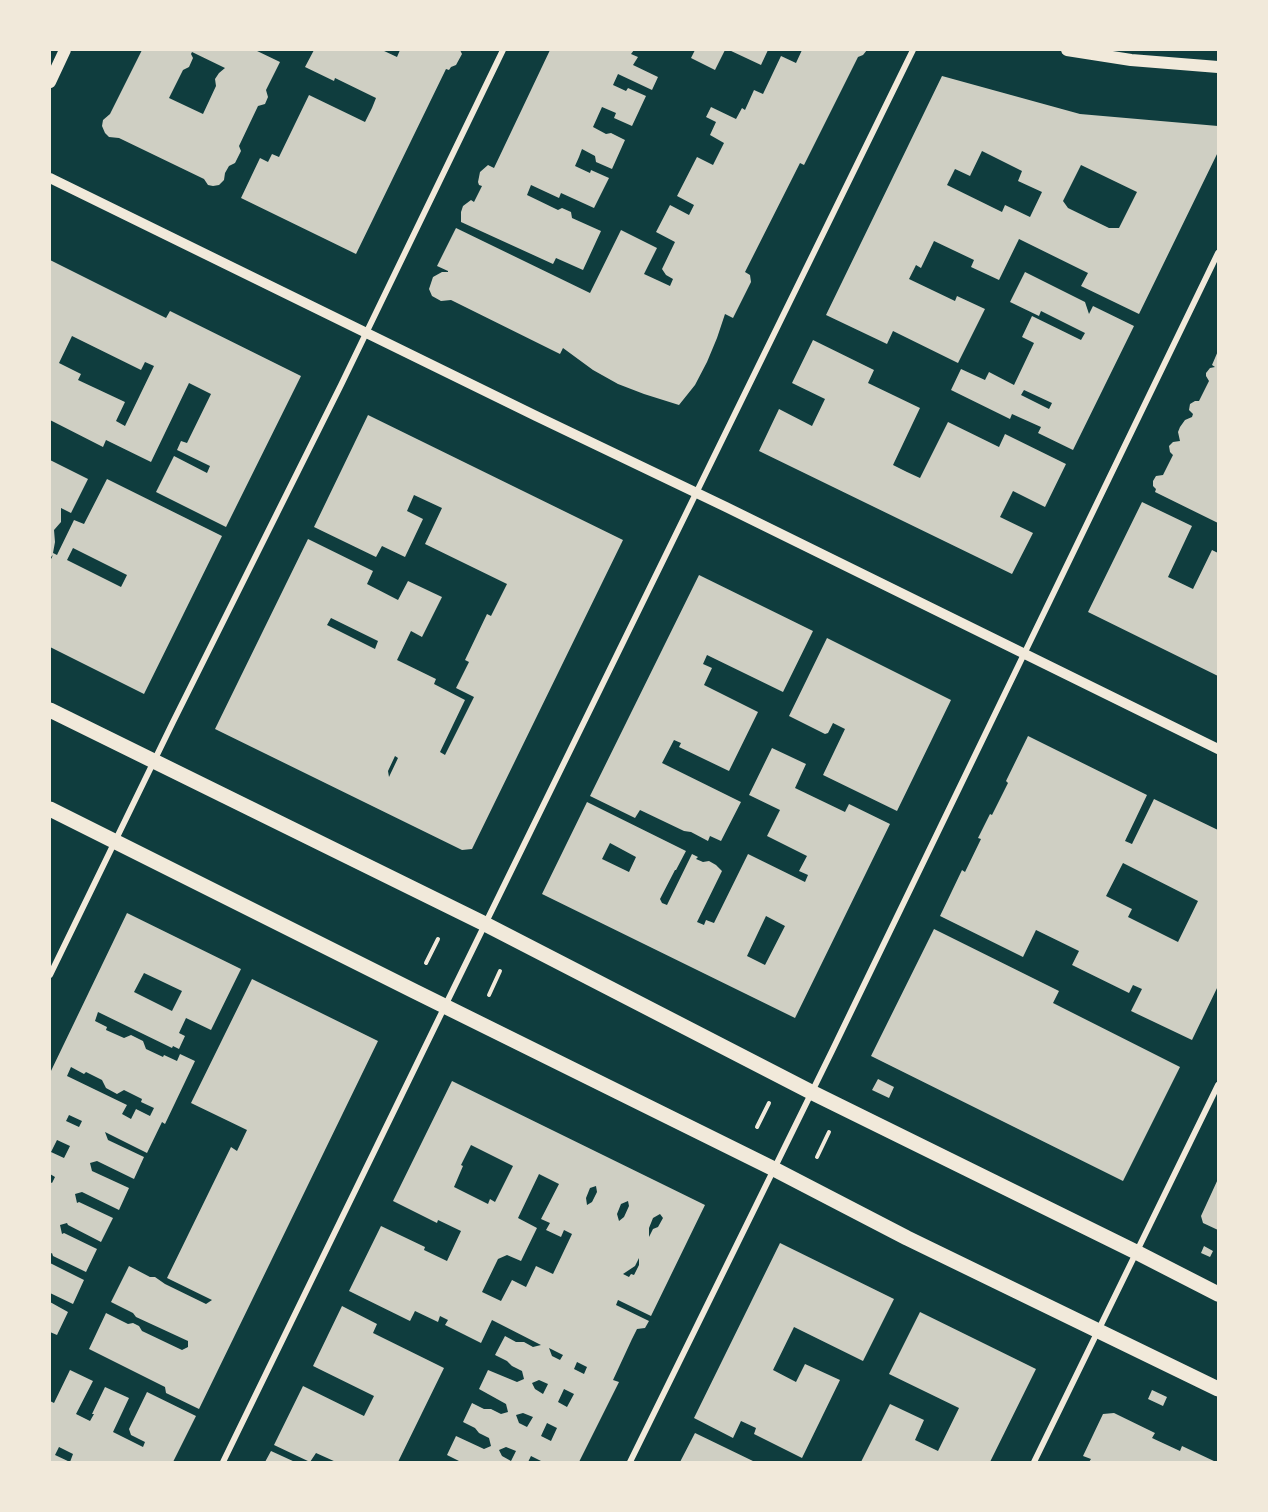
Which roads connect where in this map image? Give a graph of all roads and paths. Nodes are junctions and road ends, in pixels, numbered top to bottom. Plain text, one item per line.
1 (65, 50) edge
2 (503, 50) edge
3 (913, 50) edge
4 (1067, 50) edge
5 (1218, 67) edge
6 (50, 82) edge
7 (50, 178) edge
8 (1218, 253) edge
9 (366, 332) junction
10 (696, 493) junction
11 (1024, 654) junction
12 (50, 710) edge
13 (1218, 749) edge
14 (153, 762) junction
15 (50, 809) edge
16 (115, 841) junction
17 (485, 924) junction
18 (438, 939) dead end
19 (426, 963) dead end
20 (500, 971) dead end
21 (50, 975) edge
22 (489, 994) dead end
23 (445, 1006) junction
24 (1218, 1085) edge
25 (811, 1092) junction
26 (769, 1103) dead end
27 (757, 1127) dead end
28 (829, 1132) dead end
29 (817, 1157) dead end
30 (774, 1169) junction
31 (1137, 1252) junction
32 (1218, 1294) edge
33 (1098, 1331) junction
34 (1218, 1389) edge
35 (224, 1462) edge
36 (630, 1462) edge
37 (1034, 1462) edge

1 - 6 main road
2 - 9 street
3 - 10 street
4 - 5 main road
7 - 9 street
8 - 11 street
9 - 10 street
9 - 14 street
10 - 11 street
10 - 17 street
11 - 13 street
11 - 25 street
12 - 14 main road
14 - 16 street
14 - 17 main road
15 - 16 main road
16 - 21 street
16 - 23 main road
17 - 23 street
17 - 25 main road
18 - 19 path
20 - 22 path
23 - 30 main road
23 - 35 street
24 - 31 street
25 - 30 street
25 - 31 main road
26 - 27 path
28 - 29 path
30 - 33 main road
30 - 36 street
31 - 32 main road
31 - 33 street
33 - 34 main road
33 - 37 street

